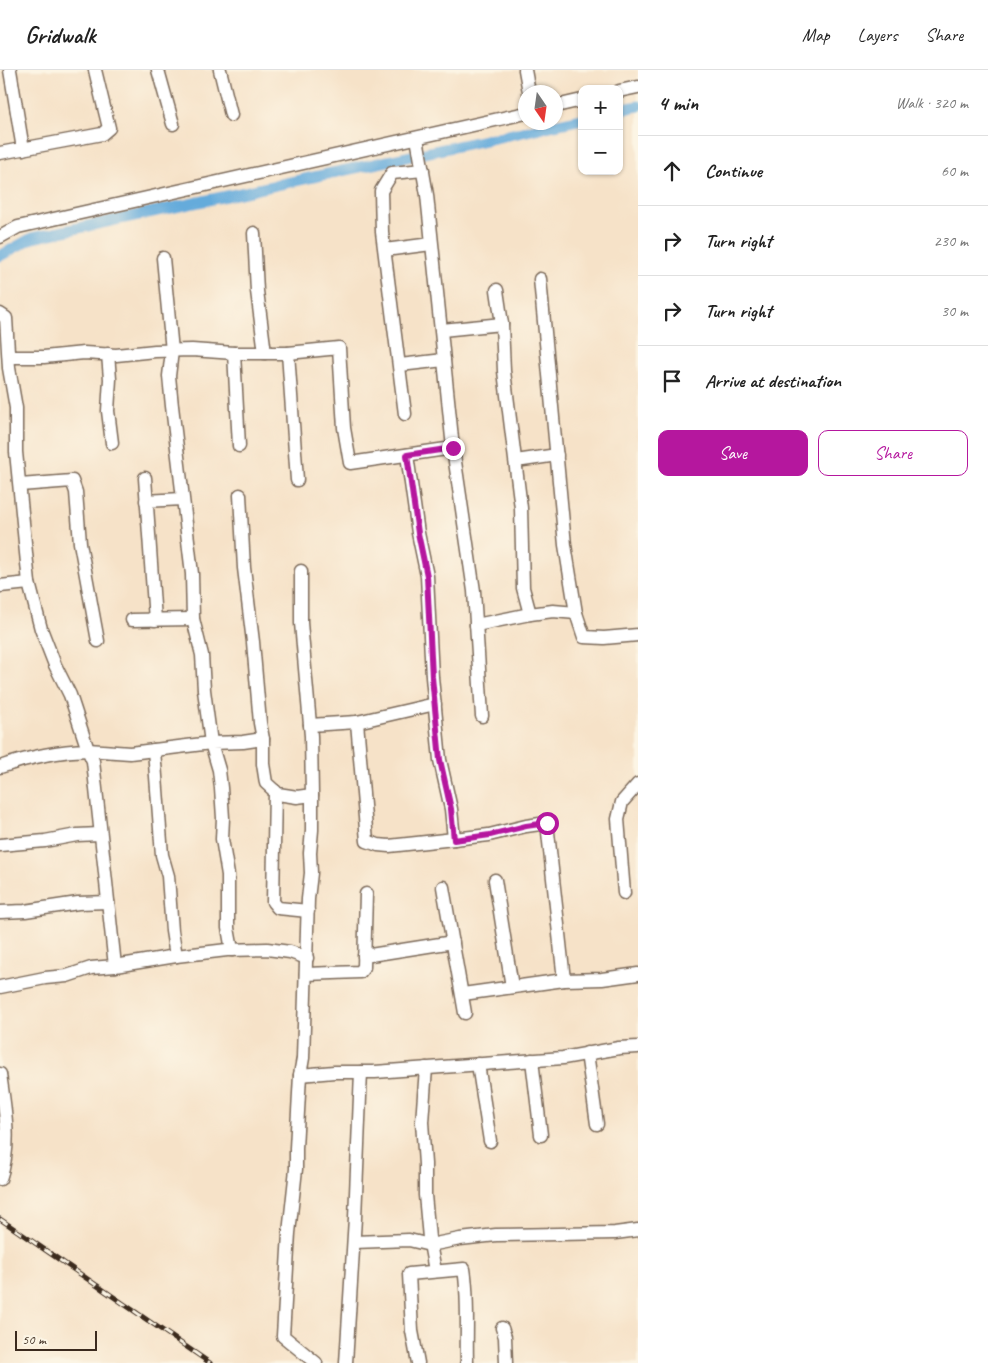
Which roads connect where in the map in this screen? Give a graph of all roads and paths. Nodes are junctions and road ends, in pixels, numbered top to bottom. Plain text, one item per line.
1 (10, 70) edge
2 (95, 70) edge
3 (158, 70) edge
4 (220, 70) edge
5 (524, 70) edge
6 (527, 85) edge
7 (638, 87) edge
8 (623, 90) edge
9 (578, 101) edge
10 (563, 104) edge
11 (231, 115) dead end
12 (518, 116) edge
13 (173, 124) dead end
14 (417, 138) junction
15 (23, 149) junction
16 (0, 153) edge
17 (422, 168) junction
18 (254, 234) dead end
19 (0, 237) edge
20 (431, 244) junction
21 (385, 250) junction
22 (163, 258) dead end
23 (540, 279) dead end
24 (497, 290) dead end
25 (0, 314) edge
26 (502, 324) junction
27 (442, 330) junction
28 (172, 351) junction
29 (234, 353) junction
30 (265, 353) junction
31 (108, 354) junction
32 (288, 354) junction
33 (9, 356) junction
34 (444, 360) junction
35 (400, 365) junction
36 (405, 414) dead end
37 (112, 443) dead end
38 (239, 446) dead end
39 (453, 448) junction
40 (407, 455) junction
41 (557, 455) junction
42 (516, 461) junction
43 (145, 478) dead end
44 (297, 480) dead end
45 (20, 485) junction
46 (240, 494) dead end
47 (182, 499) junction
48 (146, 501) junction
49 (301, 571) dead end
50 (29, 583) junction
51 (0, 586) edge
52 (576, 613) junction
53 (530, 614) junction
54 (193, 619) junction
55 (132, 620) dead end
56 (155, 620) junction
57 (476, 625) junction
58 (638, 635) edge
59 (98, 641) dead end
60 (435, 704) junction
61 (482, 716) dead end
62 (357, 722) junction
63 (310, 726) junction
64 (263, 739) junction
65 (212, 743) junction
66 (88, 750) junction
67 (154, 750) junction
68 (0, 767) edge
69 (638, 784) edge
70 (275, 791) junction
71 (312, 795) junction
72 (100, 834) junction
73 (454, 840) junction
74 (0, 845) edge
75 (495, 880) dead end
76 (443, 887) dead end
77 (624, 893) dead end
78 (366, 894) dead end
79 (108, 902) junction
80 (308, 911) junction
81 (0, 912) edge
82 (453, 942) junction
83 (232, 950) junction
84 (176, 956) junction
85 (364, 956) junction
86 (307, 958) junction
87 (115, 966) junction
88 (306, 974) junction
89 (638, 974) edge
90 (564, 980) junction
91 (0, 987) edge
92 (512, 987) junction
93 (463, 994) junction
94 (465, 1013) dead end
95 (638, 1047) edge
96 (587, 1053) junction
97 (532, 1060) junction
98 (478, 1064) junction
99 (426, 1068) junction
100 (361, 1072) junction
101 (0, 1074) edge
102 (300, 1075) junction
103 (597, 1124) dead end
104 (541, 1135) dead end
105 (490, 1141) dead end
106 (0, 1179) edge
107 (638, 1230) edge
108 (354, 1242) junction
109 (430, 1245) junction
110 (435, 1271) junction
111 (502, 1328) dead end
112 (316, 1363) edge
113 (346, 1363) edge
114 (418, 1363) edge
115 (467, 1363) edge
116 (506, 1363) edge

1 - 15 street
2 - 15 street
3 - 13 street
4 - 11 street
5 - 6 street
7 - 8 street
9 - 10 street
12 - 14 street
14 - 17 street
14 - 19 street
15 - 16 street
17 - 20 street
17 - 21 street
18 - 30 street
20 - 21 street
20 - 27 street
21 - 35 street
22 - 28 street
23 - 41 street
24 - 26 street
25 - 33 street
26 - 27 street
26 - 42 street
27 - 34 street
28 - 29 street
28 - 31 street
28 - 47 street
29 - 30 street
29 - 38 street
30 - 32 street
31 - 33 street
31 - 37 street
32 - 40 street
32 - 44 street
33 - 45 street
34 - 35 street
34 - 39 street
35 - 36 street
39 - 40 street
39 - 57 street
40 - 60 street
41 - 42 street
41 - 52 street
42 - 53 street
43 - 48 street
45 - 50 street
45 - 59 street
46 - 64 street
47 - 48 street
47 - 54 street
48 - 56 street
49 - 63 street
50 - 51 street
50 - 66 street
52 - 53 street
52 - 58 street
53 - 57 street
54 - 56 street
54 - 65 street
55 - 56 street
57 - 61 street
60 - 62 street
60 - 73 street
62 - 63 street
62 - 73 street
63 - 71 street
64 - 65 street
64 - 70 street
65 - 67 street
65 - 83 street
66 - 67 street
66 - 68 street
66 - 72 street
67 - 84 street
69 - 77 street
70 - 71 street
70 - 80 street
71 - 80 street
72 - 74 street
72 - 79 street
73 - 90 street
75 - 92 street
76 - 82 street
78 - 85 street
79 - 81 street
79 - 87 street
80 - 86 street
82 - 85 street
82 - 93 street
83 - 84 street
83 - 86 street
84 - 87 street
85 - 88 street
86 - 88 street
87 - 91 street
88 - 102 street
89 - 90 street
90 - 92 street
92 - 93 street
93 - 94 street
95 - 96 street
96 - 97 street
96 - 103 street
97 - 98 street
97 - 104 street
98 - 99 street
98 - 105 street
99 - 100 street
99 - 109 street
100 - 102 street
100 - 108 street
101 - 106 street
102 - 112 street
107 - 109 street
108 - 109 street
108 - 113 street
109 - 110 street
110 - 114 street
110 - 115 street
111 - 116 street

